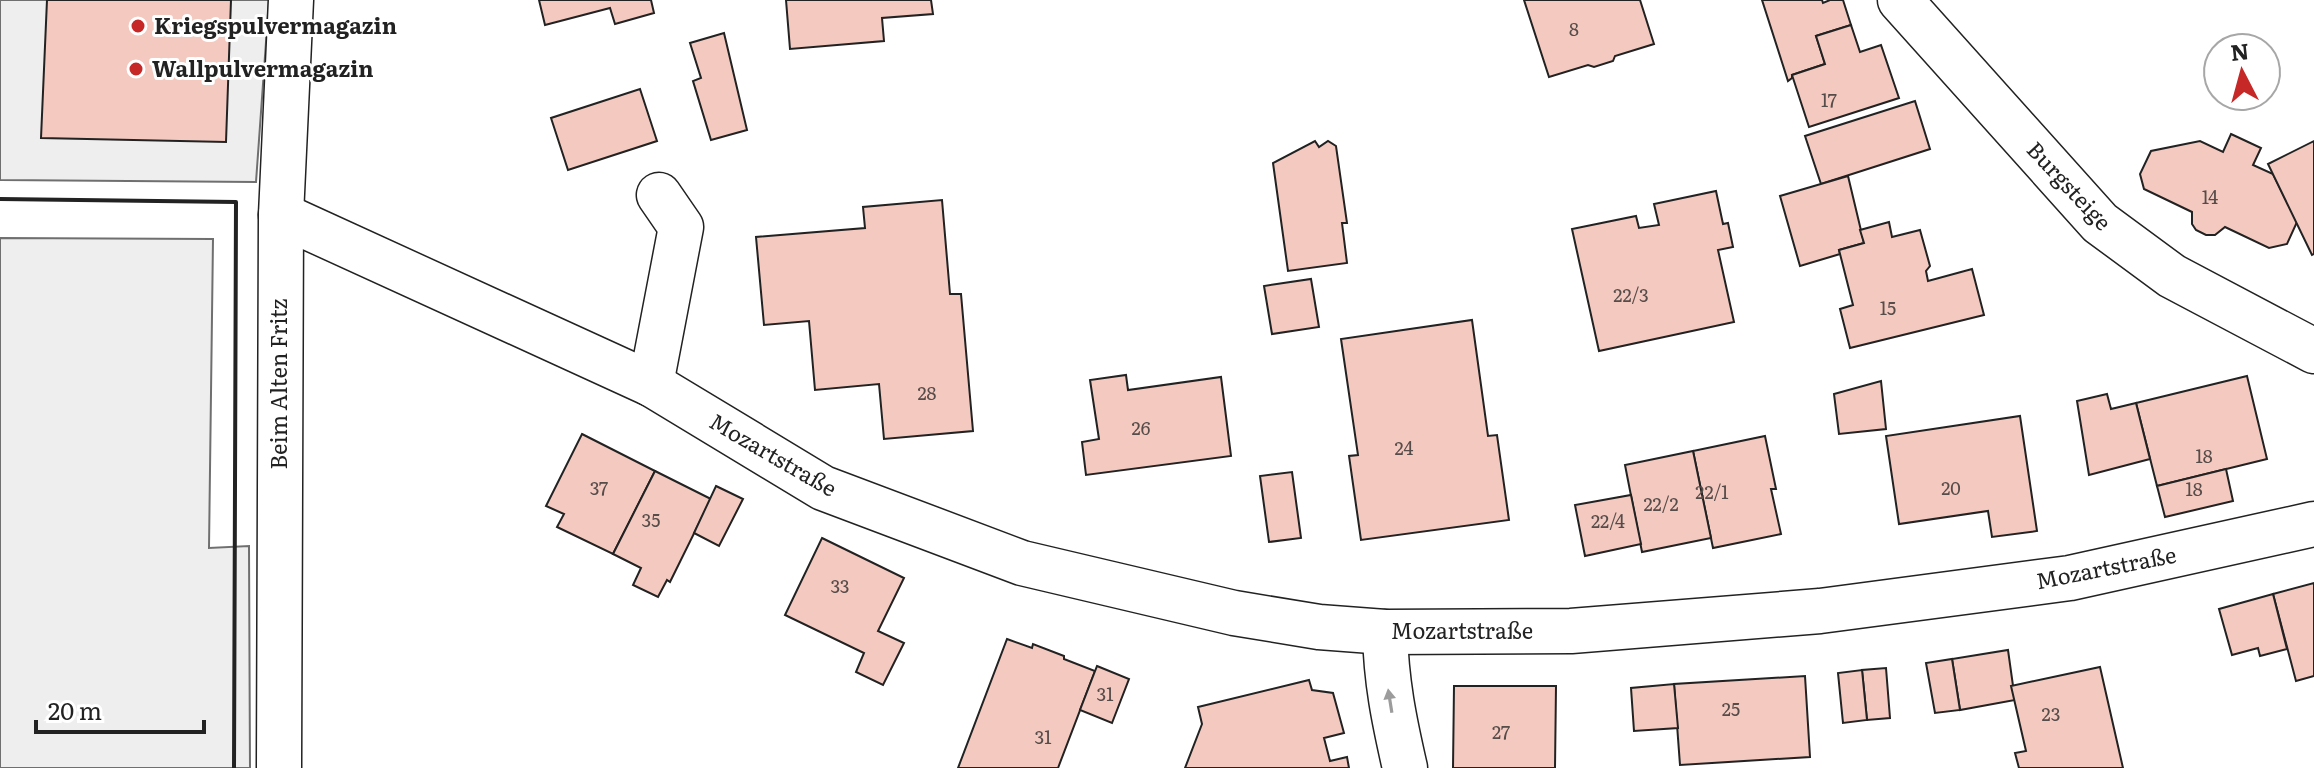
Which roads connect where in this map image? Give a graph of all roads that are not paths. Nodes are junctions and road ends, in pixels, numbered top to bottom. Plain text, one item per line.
1 (291, 0) edge
2 (1900, 0) edge
3 (659, 195) dead end
4 (281, 215) junction
5 (2314, 351) edge
6 (651, 384) junction
7 (2314, 524) edge
8 (1385, 632) junction
9 (279, 768) edge
10 (1405, 768) edge

1 - 4 street, Beim Alten Fritz
2 - 5 street, Burgsteige
3 - 6 street
4 - 6 street, Mozartstraße
4 - 9 street, Beim Alten Fritz
6 - 8 street, Mozartstraße
7 - 8 street, Mozartstraße
10 -> 8 street

